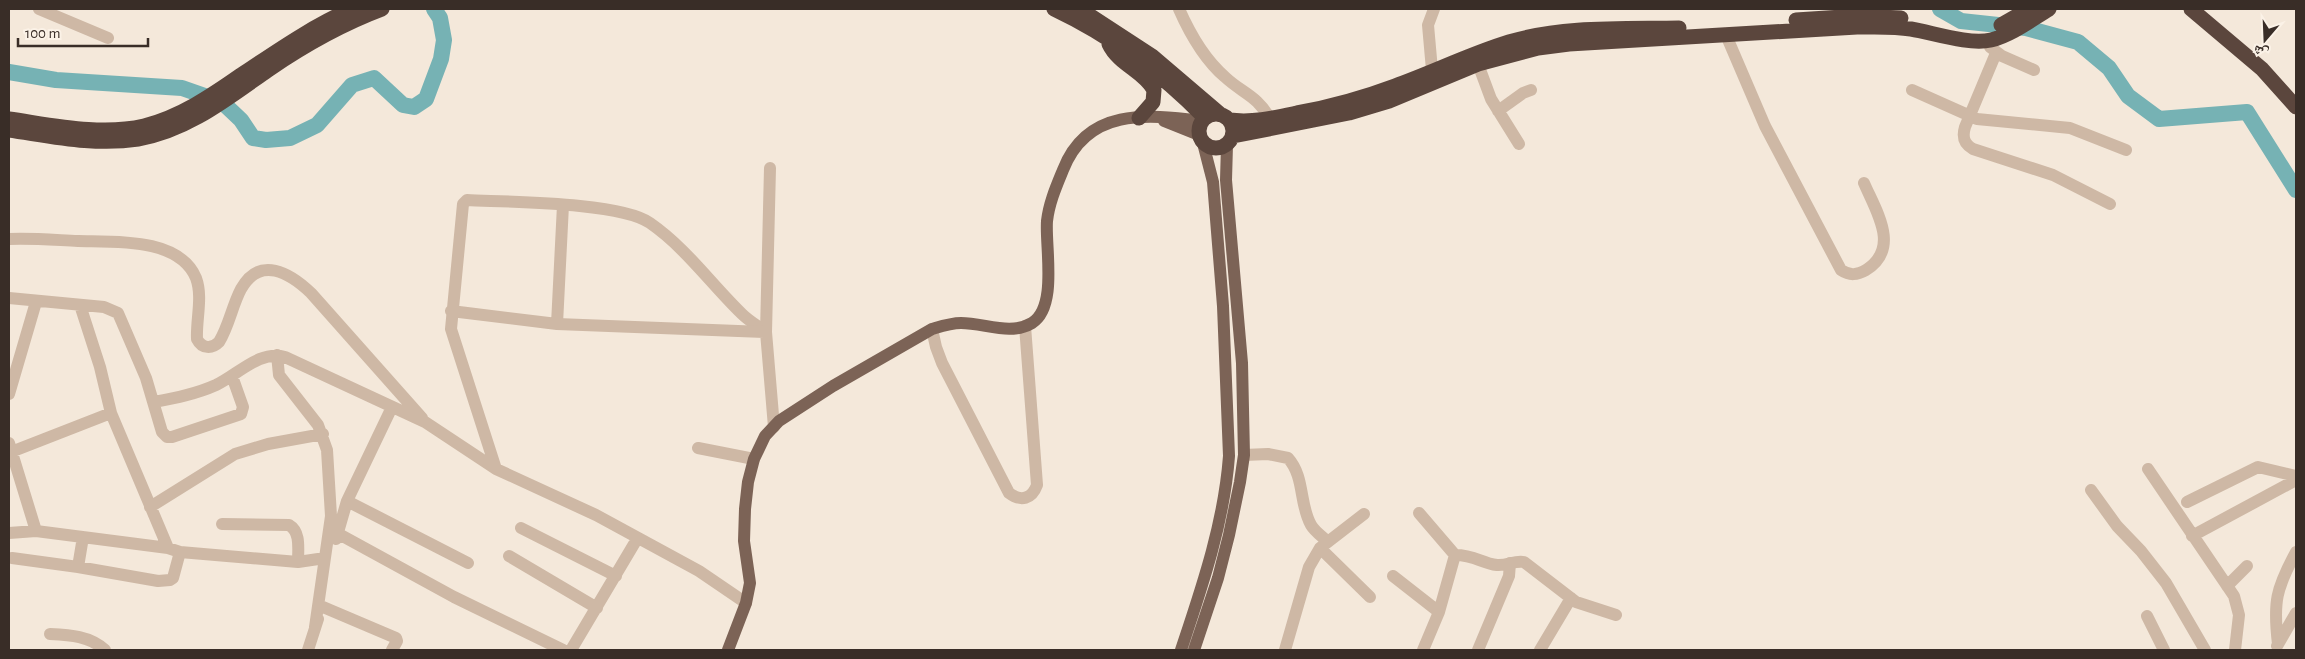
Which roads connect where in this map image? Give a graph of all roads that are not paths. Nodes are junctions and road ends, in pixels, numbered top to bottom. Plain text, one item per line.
1 (39, 9) edge
2 (352, 9) edge
3 (382, 9) edge
4 (1054, 9) edge
5 (1080, 9) edge
6 (1179, 9) edge
7 (1434, 9) edge
8 (2049, 9) edge
9 (2191, 9) edge
10 (2206, 9) edge
11 (2026, 15) edge
12 (1726, 35) junction
13 (108, 38) dead end
14 (1108, 38) junction
15 (1993, 40) junction
16 (1478, 64) junction
17 (1432, 70) junction
18 (2034, 70) dead end
19 (1531, 90) dead end
20 (1912, 90) dead end
21 (2296, 92) edge
22 (2296, 107) edge
23 (1498, 111) junction
24 (192, 114) junction
25 (1970, 116) junction
26 (1144, 117) junction
27 (1225, 117) junction
28 (9, 118) edge
29 (1270, 119) junction
30 (1202, 129) junction
31 (9, 130) edge
32 (1230, 141) junction
33 (1519, 144) dead end
34 (2126, 150) dead end
35 (770, 168) dead end
36 (1864, 183) dead end
37 (2110, 204) dead end
38 (563, 205) junction
39 (9, 239) edge
40 (9, 298) edge
41 (36, 302) junction
42 (80, 305) junction
43 (451, 311) junction
44 (558, 324) junction
45 (1025, 326) junction
46 (932, 329) junction
47 (766, 332) junction
48 (277, 355) junction
49 (232, 376) junction
50 (9, 394) edge
51 (154, 402) junction
52 (392, 407) junction
53 (110, 414) junction
54 (425, 422) junction
55 (774, 427) junction
56 (323, 434) junction
57 (1230, 447) junction
58 (10, 448) edge
59 (698, 448) dead end
60 (1244, 451) junction
61 (754, 459) junction
62 (496, 469) junction
63 (2148, 469) dead end
64 (2296, 478) edge
65 (2091, 490) dead end
66 (347, 501) junction
67 (2187, 502) dead end
68 (150, 507) junction
69 (1419, 513) dead end
70 (1364, 514) dead end
71 (222, 524) dead end
72 (521, 528) dead end
73 (36, 531) junction
74 (9, 533) edge
75 (338, 533) junction
76 (2192, 536) junction
77 (83, 537) junction
78 (637, 539) junction
79 (1324, 545) junction
80 (174, 550) junction
81 (2296, 552) edge
82 (1455, 555) junction
83 (509, 556) dead end
84 (12, 558) dead end
85 (325, 558) junction
86 (298, 562) junction
87 (468, 563) dead end
88 (1510, 563) junction
89 (78, 566) junction
90 (2247, 566) dead end
91 (616, 576) junction
92 (1393, 576) dead end
93 (2227, 586) junction
94 (1370, 597) dead end
95 (1571, 598) junction
96 (746, 603) junction
97 (323, 607) junction
98 (597, 608) junction
99 (1439, 612) junction
100 (2296, 613) edge
101 (1616, 615) dead end
102 (2148, 616) dead end
103 (315, 627) junction
104 (50, 634) dead end
105 (2277, 647) edge
106 (1426, 649) edge
107 (106, 650) edge
108 (308, 650) edge
109 (392, 650) edge
110 (563, 650) edge
111 (571, 650) edge
112 (728, 650) edge
113 (1181, 650) edge
114 (1194, 650) edge
115 (1285, 650) edge
116 (1478, 650) edge
117 (1540, 650) edge
118 (2164, 650) edge
119 (2205, 650) edge
120 (2235, 650) edge

1 - 13 street
2 - 24 highway
3 - 24 highway
4 - 14 highway
5 - 27 highway
6 - 29 street
7 - 17 street
8 - 11 highway
9 - 22 highway
10 - 21 highway
11 - 15 highway
12 - 15 highway
12 - 16 highway
12 - 36 street
14 - 26 highway
14 - 30 highway
15 - 17 highway
15 - 18 street
15 - 25 street
16 - 23 street
16 - 32 highway
17 - 29 highway
19 - 23 street
20 - 25 street
23 - 33 street
24 - 28 highway
24 - 31 highway
25 - 34 street
25 - 37 street
26 - 30 main road
26 - 45 main road
27 - 29 highway
27 - 30 highway
27 - 32 highway
30 - 32 highway
30 - 57 main road
32 - 60 main road
35 - 47 street
38 - 43 street
38 - 44 street
38 - 47 street
39 - 54 street
40 - 41 street
41 - 42 street
41 - 50 street
42 - 51 street
42 - 53 street
43 - 44 street
43 - 62 street
44 - 47 street
45 - 46 main road
45 - 46 street
46 - 55 main road
47 - 55 street
48 - 49 street
48 - 52 street
48 - 56 street
49 - 51 street
49 - 51 street
52 - 54 street
52 - 66 street
53 - 58 street
53 - 68 street
54 - 62 street
55 - 61 main road
56 - 68 street
56 - 85 street
57 - 60 main road
57 - 113 main road
58 - 73 street
59 - 61 street
60 - 79 street
60 - 114 main road
61 - 96 main road
62 - 78 street
63 - 76 street
64 - 67 street
64 - 76 street
65 - 119 street
66 - 75 street
66 - 87 street
68 - 80 street
69 - 82 street
70 - 79 street
71 - 86 street
72 - 91 street
73 - 74 street
73 - 77 street
75 - 97 street
75 - 110 street
76 - 93 street
77 - 80 street
77 - 89 street
78 - 91 street
78 - 96 street
79 - 94 street
79 - 115 street
80 - 86 street
80 - 89 street
81 - 105 street
82 - 88 street
82 - 99 street
83 - 98 street
84 - 89 street
85 - 86 street
85 - 103 street
88 - 95 street
88 - 116 street
90 - 93 street
91 - 98 street
92 - 99 street
93 - 120 street
95 - 101 street
95 - 117 street
96 - 112 main road
97 - 103 street
97 - 109 street
98 - 111 street
99 - 106 street
100 - 105 street
102 - 118 street
103 - 108 street
104 - 107 street

